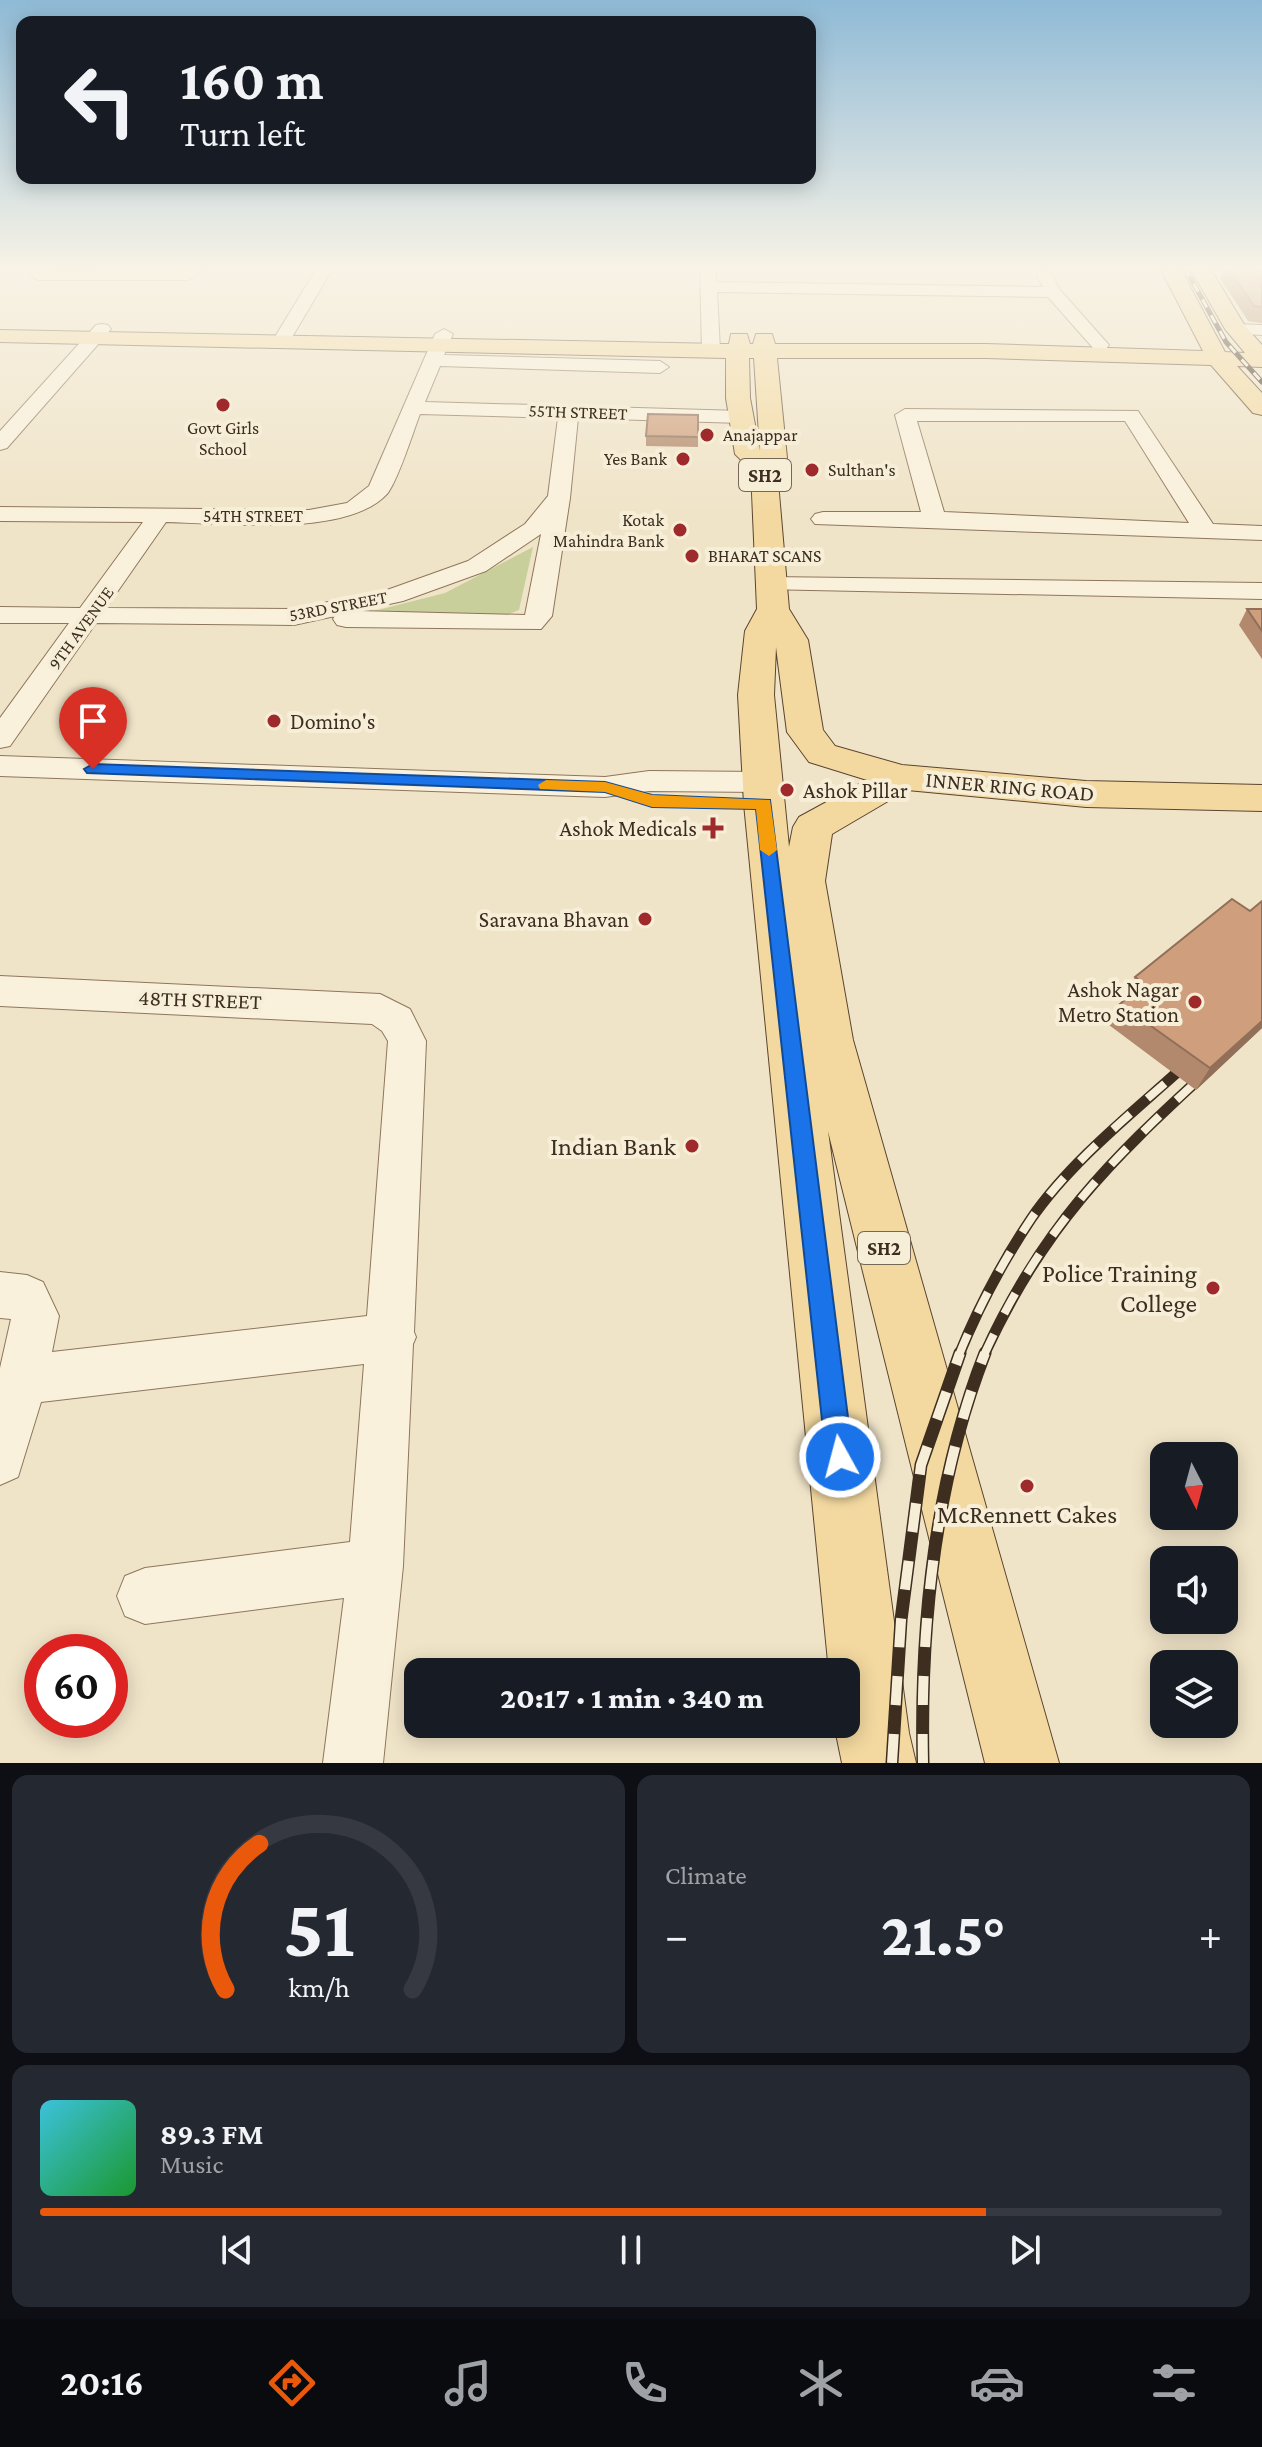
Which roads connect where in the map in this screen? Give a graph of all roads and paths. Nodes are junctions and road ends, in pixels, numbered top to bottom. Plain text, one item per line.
1 (83, 350) edge
2 (438, 350) edge
3 (485, 350) edge
4 (736, 350) edge
5 (737, 350) edge
6 (1108, 350) edge
7 (1168, 350) edge
8 (1214, 350) edge
9 (1216, 354) junction
10 (1262, 360) edge
11 (660, 367) dead end
12 (11, 406) dead end
13 (33, 406) junction
14 (415, 408) junction
15 (1262, 408) edge
16 (569, 411) junction
17 (741, 417) junction
18 (0, 444) edge
19 (764, 468) junction
20 (559, 497) junction
21 (0, 514) edge
22 (159, 516) junction
23 (823, 519) dead end
24 (934, 519) junction
25 (1206, 531) junction
26 (1262, 533) edge
27 (1262, 591) edge
28 (771, 596) junction
29 (92, 614) junction
30 (0, 615) edge
31 (294, 617) junction
32 (0, 739) edge
33 (0, 766) edge
34 (901, 777) junction
35 (763, 793) junction
36 (1262, 798) edge
37 (0, 991) edge
38 (14, 1297) edge
39 (392, 1337) junction
40 (22, 1380) junction
41 (0, 1459) edge
42 (376, 1566) junction
43 (145, 1596) dead end
44 (353, 1763) edge
45 (879, 1763) edge
46 (1022, 1763) edge

1 - 13 street
2 - 14 street, 54TH STREET
3 - 11 street
4 - 17 main road, INNER RING ROAD / SH2
5 - 19 main road
6 - 9 main road
7 - 9 main road
8 - 9 main road
9 - 10 main road
9 - 15 main road
12 - 13 street
13 - 18 street
14 - 16 street, 55TH STREET
14 - 22 street, 54TH STREET
16 - 17 street, 55TH STREET
16 - 20 street
17 - 19 main road, INNER RING ROAD / SH2
19 - 28 main road, INNER RING ROAD / SH2
20 - 31 street, 53RD STREET
20 - 31 street
21 - 22 street, 54TH STREET
22 - 29 street, 9TH AVENUE
23 - 24 street
24 - 25 street
24 - 25 street
25 - 26 street
27 - 28 street
28 - 34 main road, INNER RING ROAD / SH2
28 - 35 main road, INNER RING ROAD / SH2
29 - 30 street, 53RD STREET
29 - 31 street, 53RD STREET
29 - 32 street, 9TH AVENUE
33 - 35 street
34 - 36 main road, INNER RING ROAD
34 - 46 main road, SH2
35 - 45 main road, SH2
37 - 39 street, 48TH STREET
38 - 40 street
39 - 40 street
39 - 42 street
40 - 41 street
42 - 43 street
42 - 44 street

